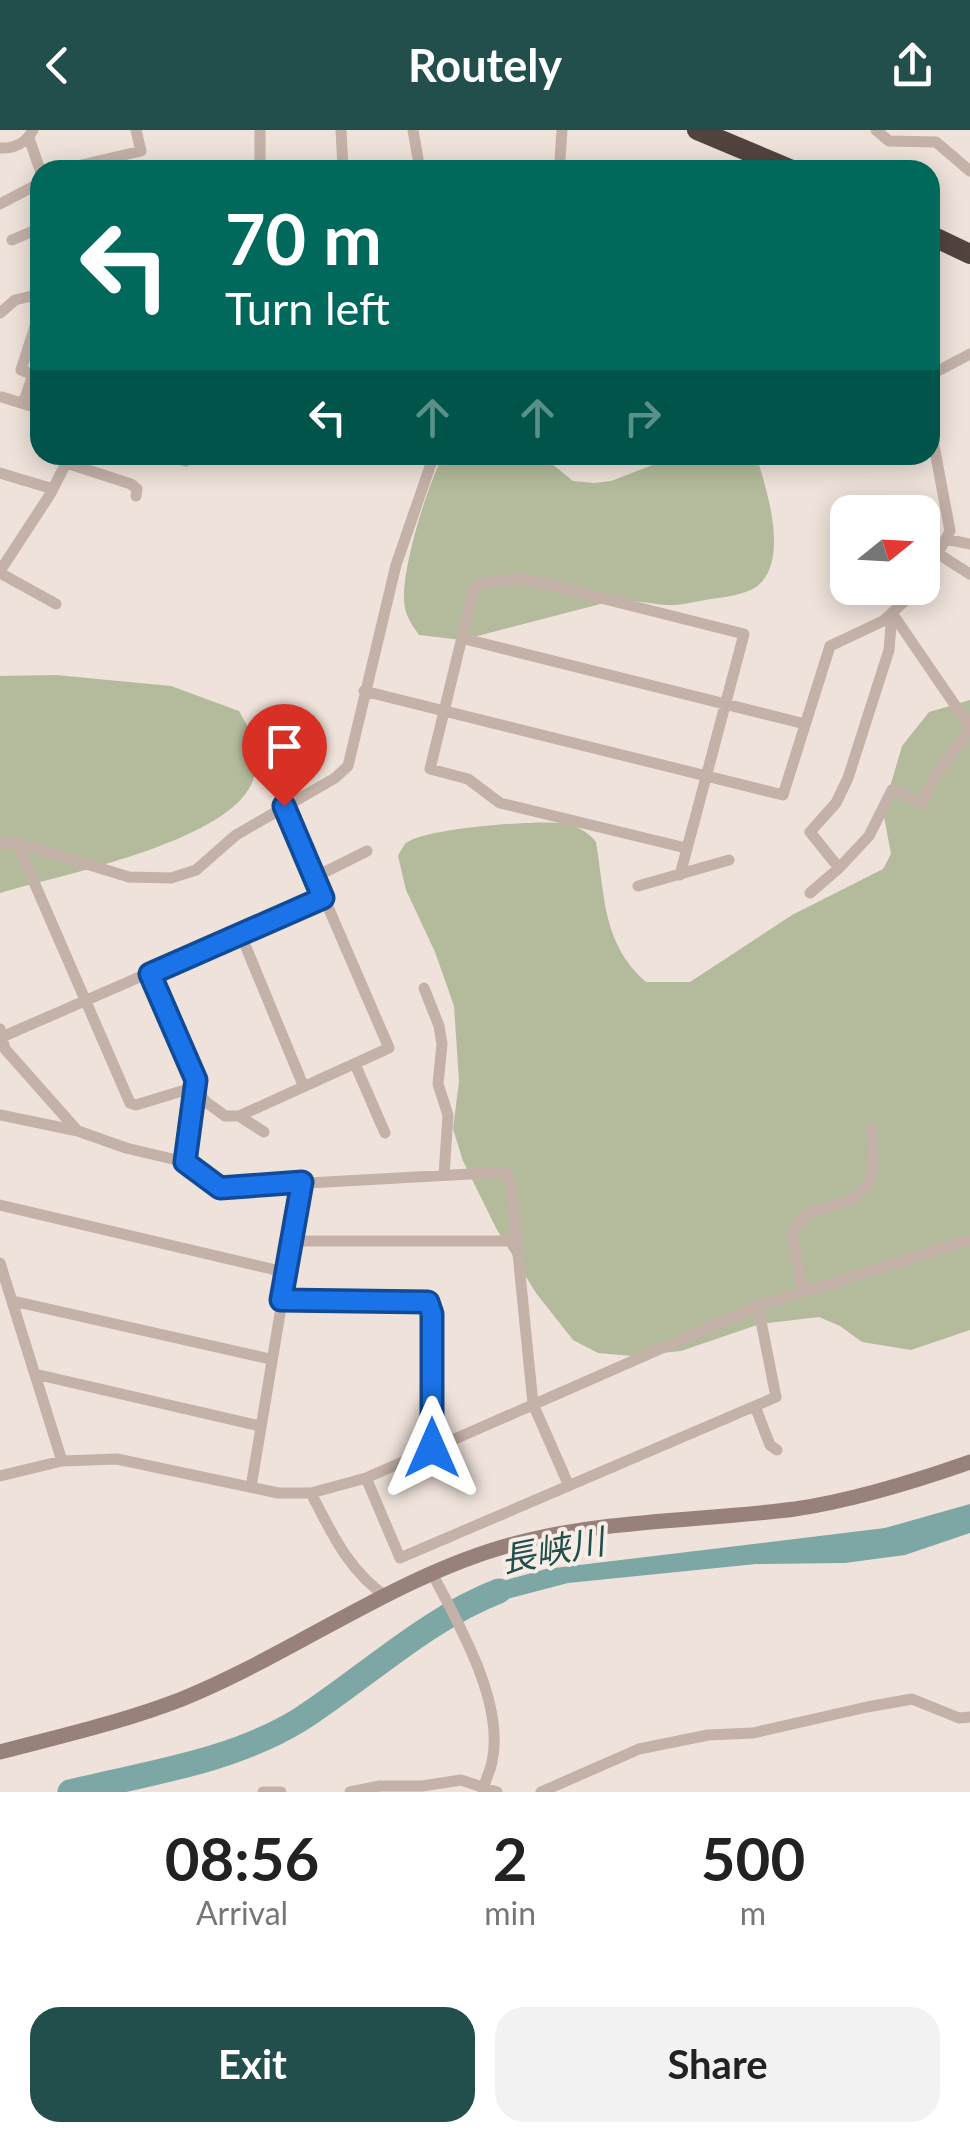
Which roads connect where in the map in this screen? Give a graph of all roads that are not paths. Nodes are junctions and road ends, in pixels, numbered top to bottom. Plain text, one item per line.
1 (136, 130) edge
2 (260, 130) edge
3 (340, 130) edge
4 (413, 130) edge
5 (562, 130) edge
6 (696, 130) edge
7 (876, 130) edge
8 (31, 134) edge
9 (0, 148) edge
10 (38, 160) edge
11 (102, 160) edge
12 (260, 160) edge
13 (342, 160) edge
14 (418, 160) edge
15 (560, 160) dead end
16 (768, 160) edge
17 (970, 171) edge
18 (30, 188) edge
19 (0, 204) edge
20 (30, 232) edge
21 (12, 240) dead end
22 (940, 240) edge
23 (970, 254) edge
24 (30, 296) edge
25 (0, 313) edge
26 (30, 344) edge
27 (970, 354) edge
28 (940, 370) edge
29 (30, 373) edge
30 (30, 391) edge
31 (2, 397) edge
32 (24, 404) junction
33 (30, 406) edge
34 (65, 465) edge
35 (83, 465) edge
36 (431, 465) edge
37 (938, 465) edge
38 (0, 473) edge
39 (53, 489) junction
40 (136, 496) dead end
41 (946, 539) junction
42 (970, 544) edge
43 (940, 555) joint
44 (0, 572) edge
45 (970, 574) edge
46 (56, 604) dead end
47 (900, 605) edge
48 (892, 613) junction
49 (462, 638) junction
50 (364, 691) junction
51 (727, 704) junction
52 (444, 712) junction
53 (804, 724) junction
54 (970, 728) edge
55 (706, 776) junction
56 (284, 806) junction
57 (17, 843) junction
58 (0, 844) edge
59 (686, 848) junction
60 (368, 850) dead end
61 (729, 860) dead end
62 (840, 868) junction
63 (680, 875) junction
64 (314, 877) junction
65 (638, 886) dead end
66 (810, 893) dead end
67 (323, 898) junction
68 (241, 934) junction
69 (150, 974) junction
70 (424, 988) dead end
71 (85, 1000) junction
72 (1, 1033) edge
73 (355, 1064) junction
74 (303, 1086) junction
75 (196, 1087) junction
76 (0, 1115) edge
77 (239, 1116) junction
78 (872, 1128) dead end
79 (78, 1131) junction
80 (264, 1132) dead end
81 (385, 1133) dead end
82 (185, 1162) junction
83 (444, 1175) junction
84 (302, 1182) junction
85 (0, 1206) edge
86 (970, 1240) edge
87 (516, 1241) junction
88 (293, 1242) junction
89 (1, 1270) edge
90 (284, 1272) junction
91 (803, 1292) junction
92 (281, 1300) junction
93 (13, 1301) junction
94 (758, 1306) junction
95 (270, 1358) junction
96 (35, 1374) junction
97 (533, 1404) junction
98 (755, 1406) junction
99 (260, 1426) junction
100 (432, 1448) junction
101 (769, 1448) dead end
102 (62, 1461) junction
103 (970, 1462) edge
104 (0, 1476) edge
105 (366, 1478) junction
106 (569, 1486) junction
107 (250, 1488) junction
108 (311, 1493) junction
109 (433, 1575) junction
110 (387, 1597) junction
111 (970, 1717) edge
112 (0, 1752) edge
113 (482, 1790) edge
114 (263, 1792) edge
115 (280, 1792) edge
116 (350, 1792) edge
117 (497, 1792) edge
118 (541, 1792) edge

1 - 11 street
2 - 12 street
3 - 13 street
4 - 14 street
5 - 15 street
6 - 16 highway
7 - 17 street
8 - 9 street
8 - 10 street
18 - 19 street
20 - 21 street
22 - 23 highway
24 - 25 street
26 - 29 street
27 - 28 street
30 - 32 street
31 - 32 street
32 - 33 street
34 - 39 street
35 - 40 street
36 - 50 street
37 - 41 street
38 - 39 street
39 - 44 street
41 - 42 street
41 - 43 street
43 - 45 street
44 - 46 street
47 - 48 street
48 - 53 street
48 - 54 street
48 - 62 street
49 - 51 street
49 - 51 street
49 - 52 street
50 - 52 street
50 - 56 street
51 - 53 street
51 - 55 street
52 - 55 street
52 - 59 street
53 - 55 street
54 - 62 street
55 - 59 street
56 - 57 street
56 - 64 street
57 - 58 street
57 - 71 street
59 - 63 street
60 - 64 street
61 - 63 street
62 - 66 street
63 - 65 street
64 - 67 street
67 - 68 street
67 - 73 street
68 - 69 street
68 - 74 street
69 - 71 street
69 - 75 street
70 - 83 street
71 - 72 street
71 - 75 street
72 - 79 street
73 - 74 street
73 - 81 street
74 - 77 street
75 - 77 street
75 - 82 street
76 - 79 street
77 - 80 street
78 - 91 street
79 - 82 street
82 - 84 street
83 - 84 street
83 - 87 street
84 - 88 street
85 - 90 street
86 - 91 street
87 - 88 street
87 - 97 street
88 - 90 street
89 - 93 street
90 - 92 street
91 - 94 street
92 - 95 street
92 - 100 street
93 - 95 street
93 - 96 street
94 - 97 street
94 - 98 street
95 - 99 street
96 - 99 street
96 - 102 street
97 - 100 street
97 - 106 street
98 - 101 street
98 - 106 street
99 - 107 street
100 - 105 street
102 - 104 street
102 - 107 street
103 - 109 street
105 - 106 street
105 - 108 street
107 - 108 street
108 - 110 street
109 - 110 street
109 - 113 street
110 - 112 street
111 - 118 street
113 - 116 street
113 - 117 street
114 - 115 street

